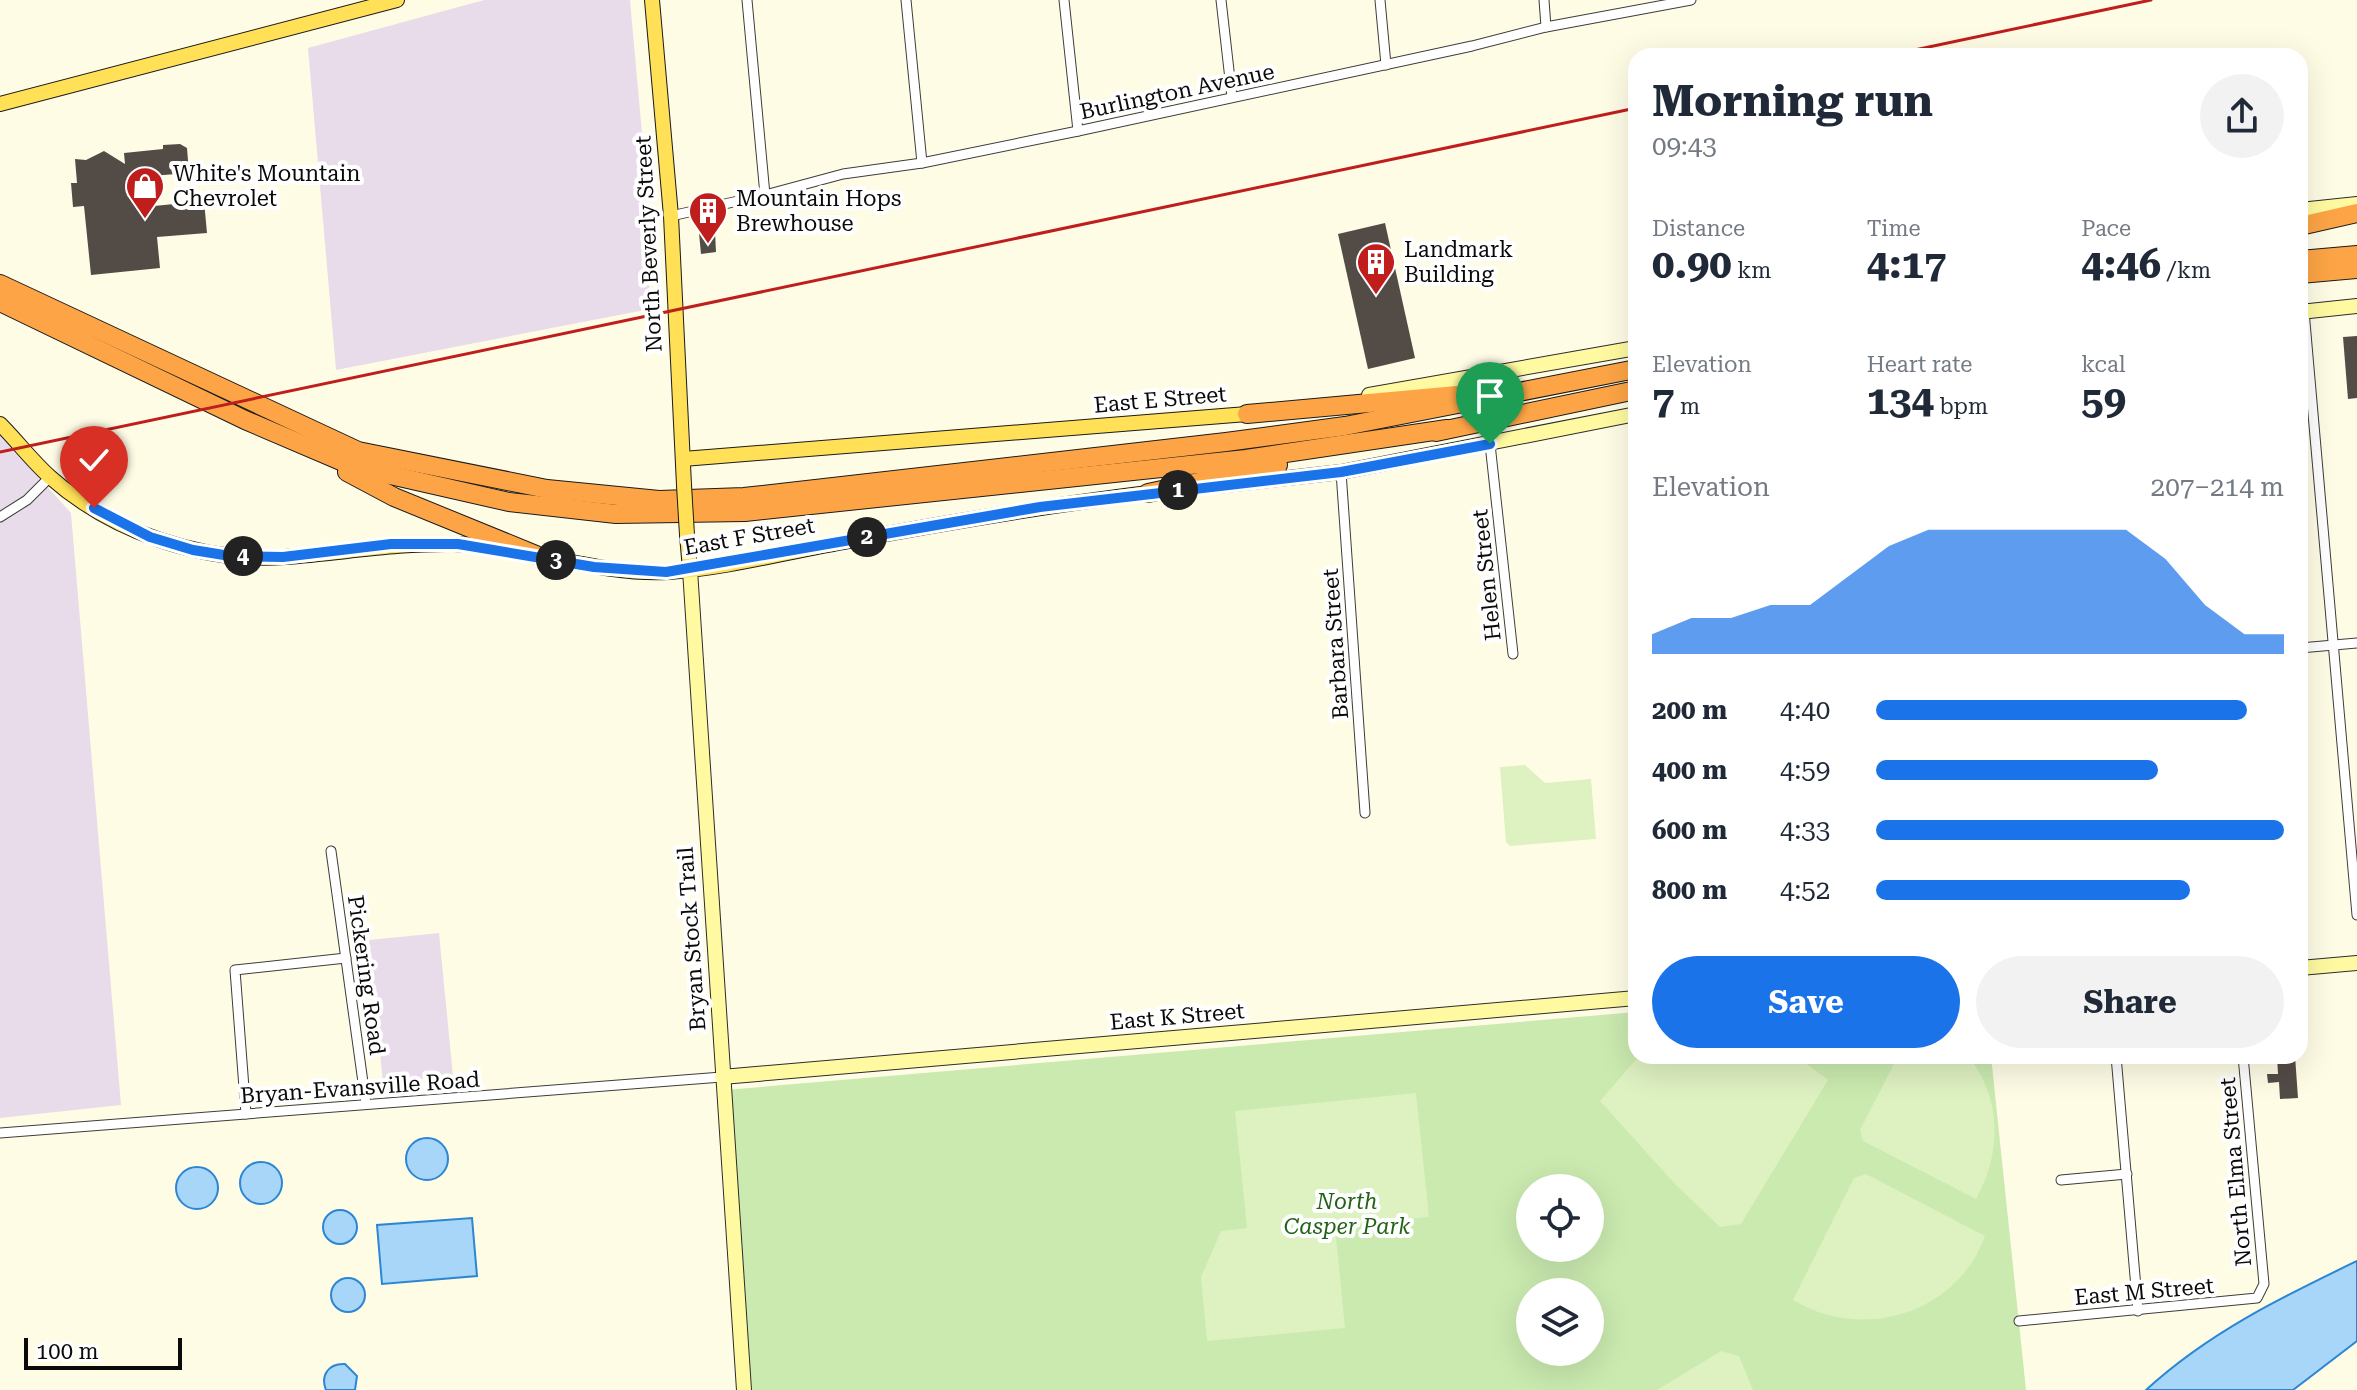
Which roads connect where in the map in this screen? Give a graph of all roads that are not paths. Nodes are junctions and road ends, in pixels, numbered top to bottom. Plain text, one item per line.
1 (397, 0) edge
2 (652, 0) edge
3 (747, 0) edge
4 (906, 0) edge
5 (1064, 0) edge
6 (1221, 0) edge
7 (1380, 0) edge
8 (1544, 0) edge
9 (1691, 0) edge
10 (1546, 27) junction
11 (1386, 65) junction
12 (1232, 97) junction
13 (0, 104) edge
14 (1078, 131) junction
15 (922, 163) junction
16 (765, 195) junction
17 (2357, 204) edge
18 (2308, 209) edge
19 (2357, 213) edge
20 (671, 216) junction
21 (2308, 224) edge
22 (2357, 255) edge
23 (2308, 259) edge
24 (2357, 269) edge
25 (2308, 273) edge
26 (0, 284) edge
27 (0, 302) edge
28 (2357, 306) edge
29 (2308, 310) edge
30 (1628, 349) edge
31 (1628, 371) edge
32 (2308, 374) edge
33 (1523, 392) junction
34 (1628, 392) edge
35 (1247, 414) junction
36 (1628, 416) edge
37 (245, 420) junction
38 (0, 424) edge
39 (1447, 429) junction
40 (1490, 444) junction
41 (683, 459) junction
42 (1341, 472) junction
43 (50, 477) junction
44 (684, 485) joint
45 (1148, 493) junction
46 (0, 517) edge
47 (536, 555) junction
48 (690, 570) junction
49 (2357, 643) edge
50 (2334, 645) junction
51 (2308, 647) edge
52 (1513, 654) dead end
53 (1365, 813) dead end
54 (331, 851) dead end
55 (2357, 915) edge
56 (346, 958) junction
57 (2357, 963) edge
58 (2308, 967) edge
59 (1628, 999) edge
60 (2117, 1064) edge
61 (2244, 1064) edge
62 (722, 1077) junction
63 (366, 1104) junction
64 (246, 1114) junction
65 (0, 1133) edge
66 (2127, 1174) junction
67 (2061, 1180) dead end
68 (2264, 1284) joint
69 (2138, 1311) junction
70 (2019, 1321) dead end
71 (744, 1390) edge

1 - 13 main road
2 - 20 main road, North Beverly Street
3 - 16 street
4 - 15 street
5 - 14 street
6 - 12 street
7 - 11 street
8 - 10 street
9 - 10 street, Burlington Avenue
10 - 11 street, Burlington Avenue
11 - 12 street, Burlington Avenue
12 - 14 street, Burlington Avenue
14 - 15 street, Burlington Avenue
15 - 16 street, Burlington Avenue
16 - 20 street, Burlington Avenue
17 - 18 main road
19 - 21 highway
20 - 41 main road, North Beverly Street
22 - 23 highway
24 - 25 highway
26 - 33 highway
27 - 37 highway
28 - 29 main road
30 - 35 main road, East E Street
31 - 33 highway
32 - 50 street
33 - 35 highway
34 - 39 highway
35 - 41 main road, East E Street
36 - 40 main road, East F Street
37 - 39 highway
37 - 47 highway
38 - 43 main road, East F Street
39 - 45 highway
40 - 42 main road, East F Street
40 - 52 street, Helen Street
41 - 44 main road, North Beverly Street
42 - 45 main road, East F Street
42 - 53 street, Barbara Street
43 - 46 street
43 - 47 main road, East F Street
44 - 48 main road, Bryan Stock Trail, bridge
45 - 48 main road, East F Street
47 - 48 main road, East F Street
48 - 62 main road, Bryan Stock Trail
49 - 50 street
50 - 51 street
50 - 55 street
54 - 56 street, Pickering Road
56 - 63 street, Pickering Road
56 - 64 street
57 - 58 main road
59 - 62 main road, East K Street
60 - 66 street
61 - 68 street, North Elma Street
62 - 63 street, Bryan-Evansville Road
62 - 71 main road, Bryan Stock Trail
63 - 64 street, Bryan-Evansville Road
64 - 65 street, Bryan-Evansville Road
66 - 67 street
66 - 69 street
68 - 69 street, East M Street
69 - 70 street, East M Street

